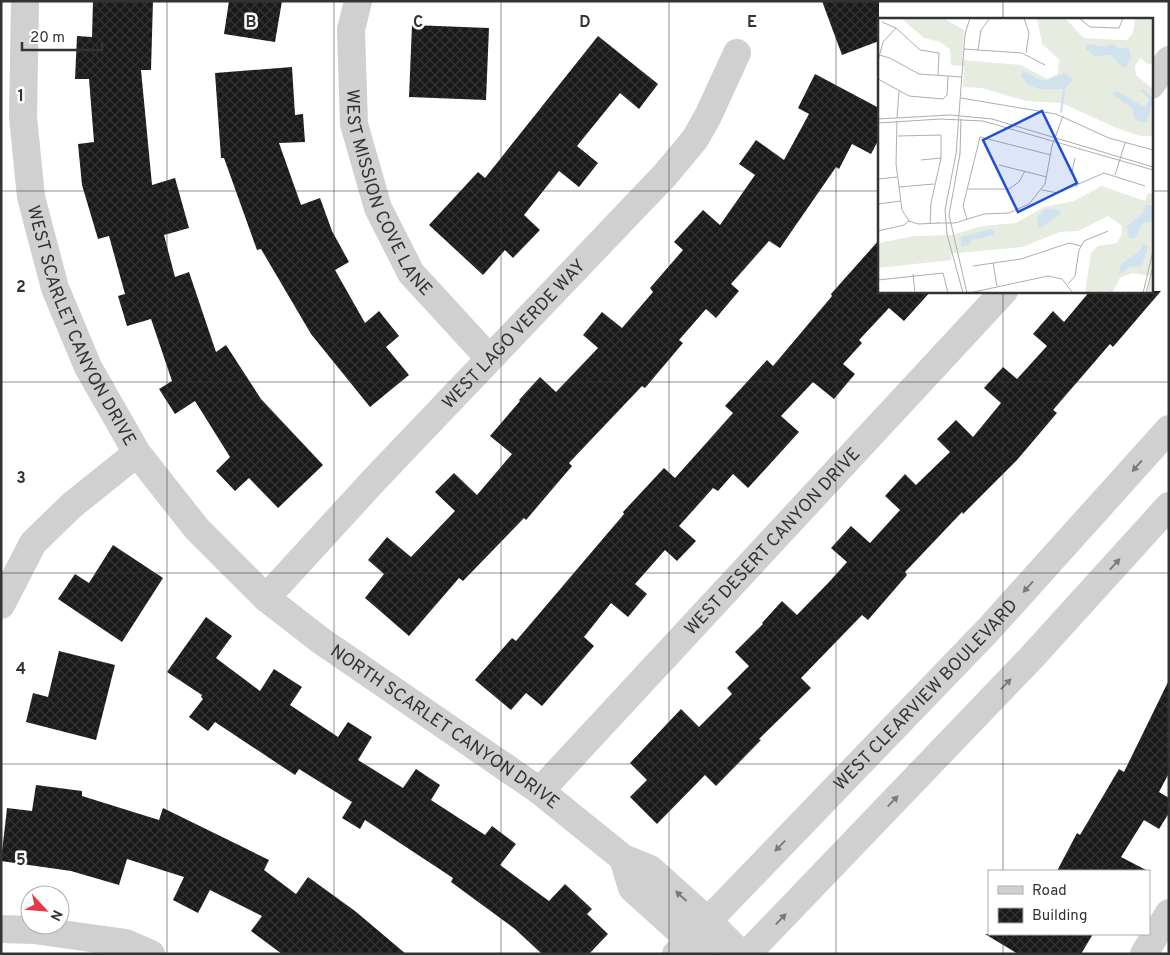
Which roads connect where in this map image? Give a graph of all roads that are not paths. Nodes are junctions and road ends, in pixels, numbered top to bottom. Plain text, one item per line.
1 (25, 1) edge
2 (358, 1) edge
3 (737, 53) dead end
4 (1169, 60) edge
5 (1152, 84) edge
6 (1003, 292) edge
7 (489, 358) junction
8 (1169, 429) edge
9 (137, 453) junction
10 (1169, 506) edge
11 (266, 598) junction
12 (1, 606) edge
13 (540, 791) junction
14 (623, 858) junction
15 (1169, 914) edge
16 (708, 920) junction
17 (1, 929) edge
18 (690, 949) edge
19 (151, 954) edge
20 (741, 954) edge
21 (747, 954) edge
22 (1144, 954) edge

1 - 9 street, WEST SCARLET CANYON DRIVE
2 - 7 street, WEST MISSION COVE LANE
3 - 7 street, WEST LAGO VERDE WAY
4 - 5 street
6 - 13 street, WEST DESERT CANYON DRIVE
7 - 11 street, WEST LAGO VERDE WAY
8 -> 16 street, WEST CLEARVIEW BOULEVARD
9 - 11 street, WEST SCARLET CANYON DRIVE
9 - 12 street
21 -> 10 street
11 - 13 street, NORTH SCARLET CANYON DRIVE
13 - 14 street, NORTH SCARLET CANYON DRIVE
16 -> 14 street, NORTH SCARLET CANYON DRIVE
14 - 18 street
15 - 22 street
16 - 18 street, WEST CLEARVIEW BOULEVARD
16 - 20 street, NORTH SCARLET CANYON DRIVE
17 - 19 street

